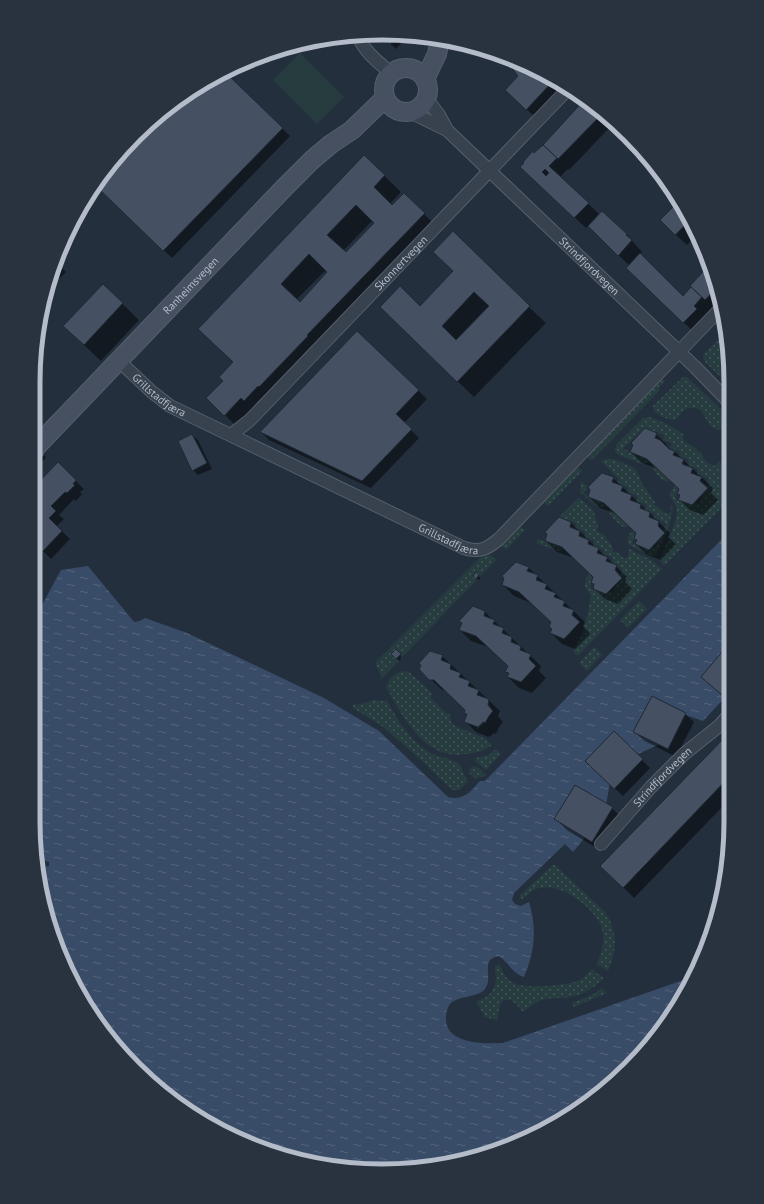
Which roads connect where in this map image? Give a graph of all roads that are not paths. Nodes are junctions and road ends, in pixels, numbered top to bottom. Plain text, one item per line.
1 (361, 41) edge
2 (436, 45) edge
3 (391, 73) junction
4 (418, 74) junction
5 (564, 93) edge
6 (385, 98) junction
7 (426, 98) junction
8 (404, 111) junction
9 (352, 130) junction
10 (447, 130) junction
11 (489, 170) junction
12 (716, 313) edge
13 (678, 352) junction
14 (119, 361) junction
15 (724, 397) edge
16 (231, 435) junction
17 (40, 443) edge
18 (724, 720) edge
19 (601, 844) dead end

1 - 3 street
2 - 4 street
3 - 4 street
3 - 6 street
4 - 7 street
5 - 11 street, Skonnertvegen
6 - 8 street
6 - 9 street, Ranheimsvegen
7 - 8 street
7 - 10 street, Strindfjordvegen
8 - 9 street, Ranheimsvegen
8 - 10 street, Strindfjordvegen
9 - 14 street, Ranheimsvegen
10 - 11 street, Strindfjordvegen
11 - 13 street, Strindfjordvegen
11 - 16 street, Skonnertvegen
12 - 13 street, Grillstadfjæra
13 - 15 street, Strindfjordvegen
13 - 16 street, Grillstadfjæra
14 - 16 street, Grillstadfjæra
14 - 17 street, Ranheimsvegen
18 - 19 street, Strindfjordvegen

